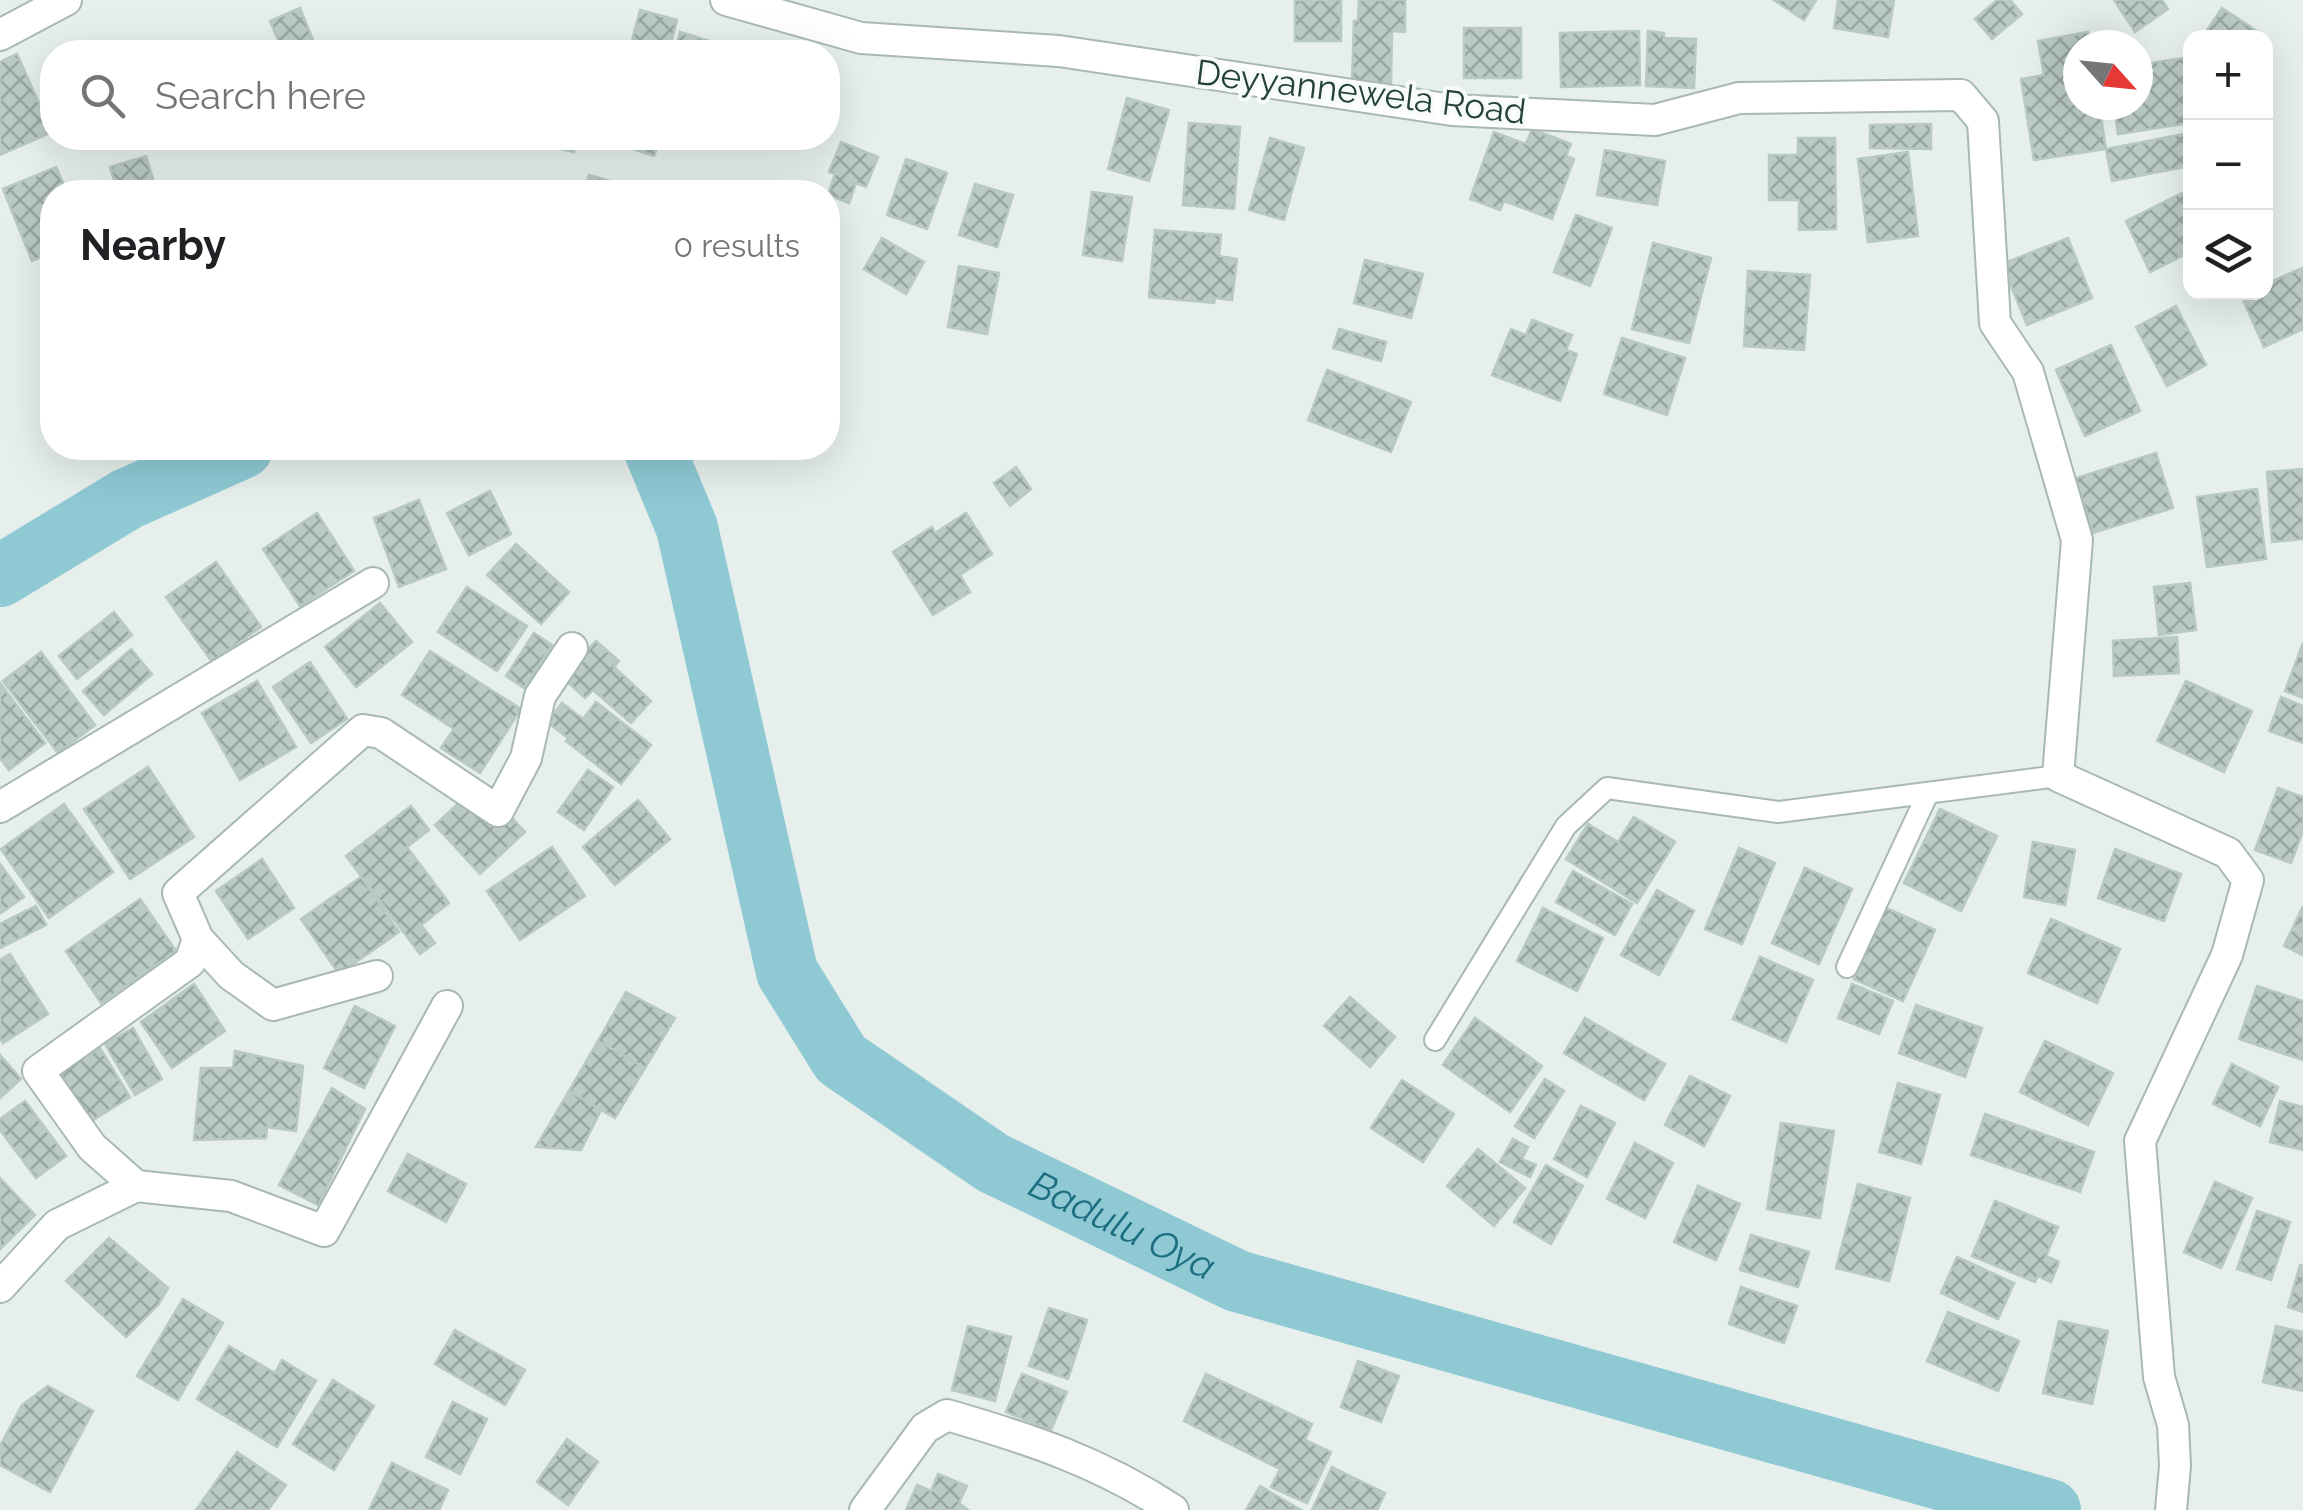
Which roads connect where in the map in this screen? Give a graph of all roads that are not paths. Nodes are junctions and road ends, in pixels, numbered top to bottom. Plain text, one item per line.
1 (66, 0) edge
2 (726, 0) edge
3 (0, 36) edge
4 (373, 583) dead end
5 (572, 648) dead end
6 (2058, 776) junction
7 (1928, 793) junction
8 (0, 808) edge
9 (198, 939) junction
10 (1847, 968) dead end
11 (377, 976) dead end
12 (447, 1006) dead end
13 (1435, 1040) dead end
14 (136, 1186) junction
15 (0, 1287) edge
16 (865, 1510) edge
17 (1173, 1510) edge
18 (2171, 1510) edge

1 - 3 street
2 - 6 street, Deyyannewela Road
4 - 8 street
5 - 9 street
6 - 7 lane
6 - 18 street
7 - 10 lane
7 - 13 lane
9 - 11 street
9 - 14 street
12 - 14 street
14 - 15 street
16 - 17 street

